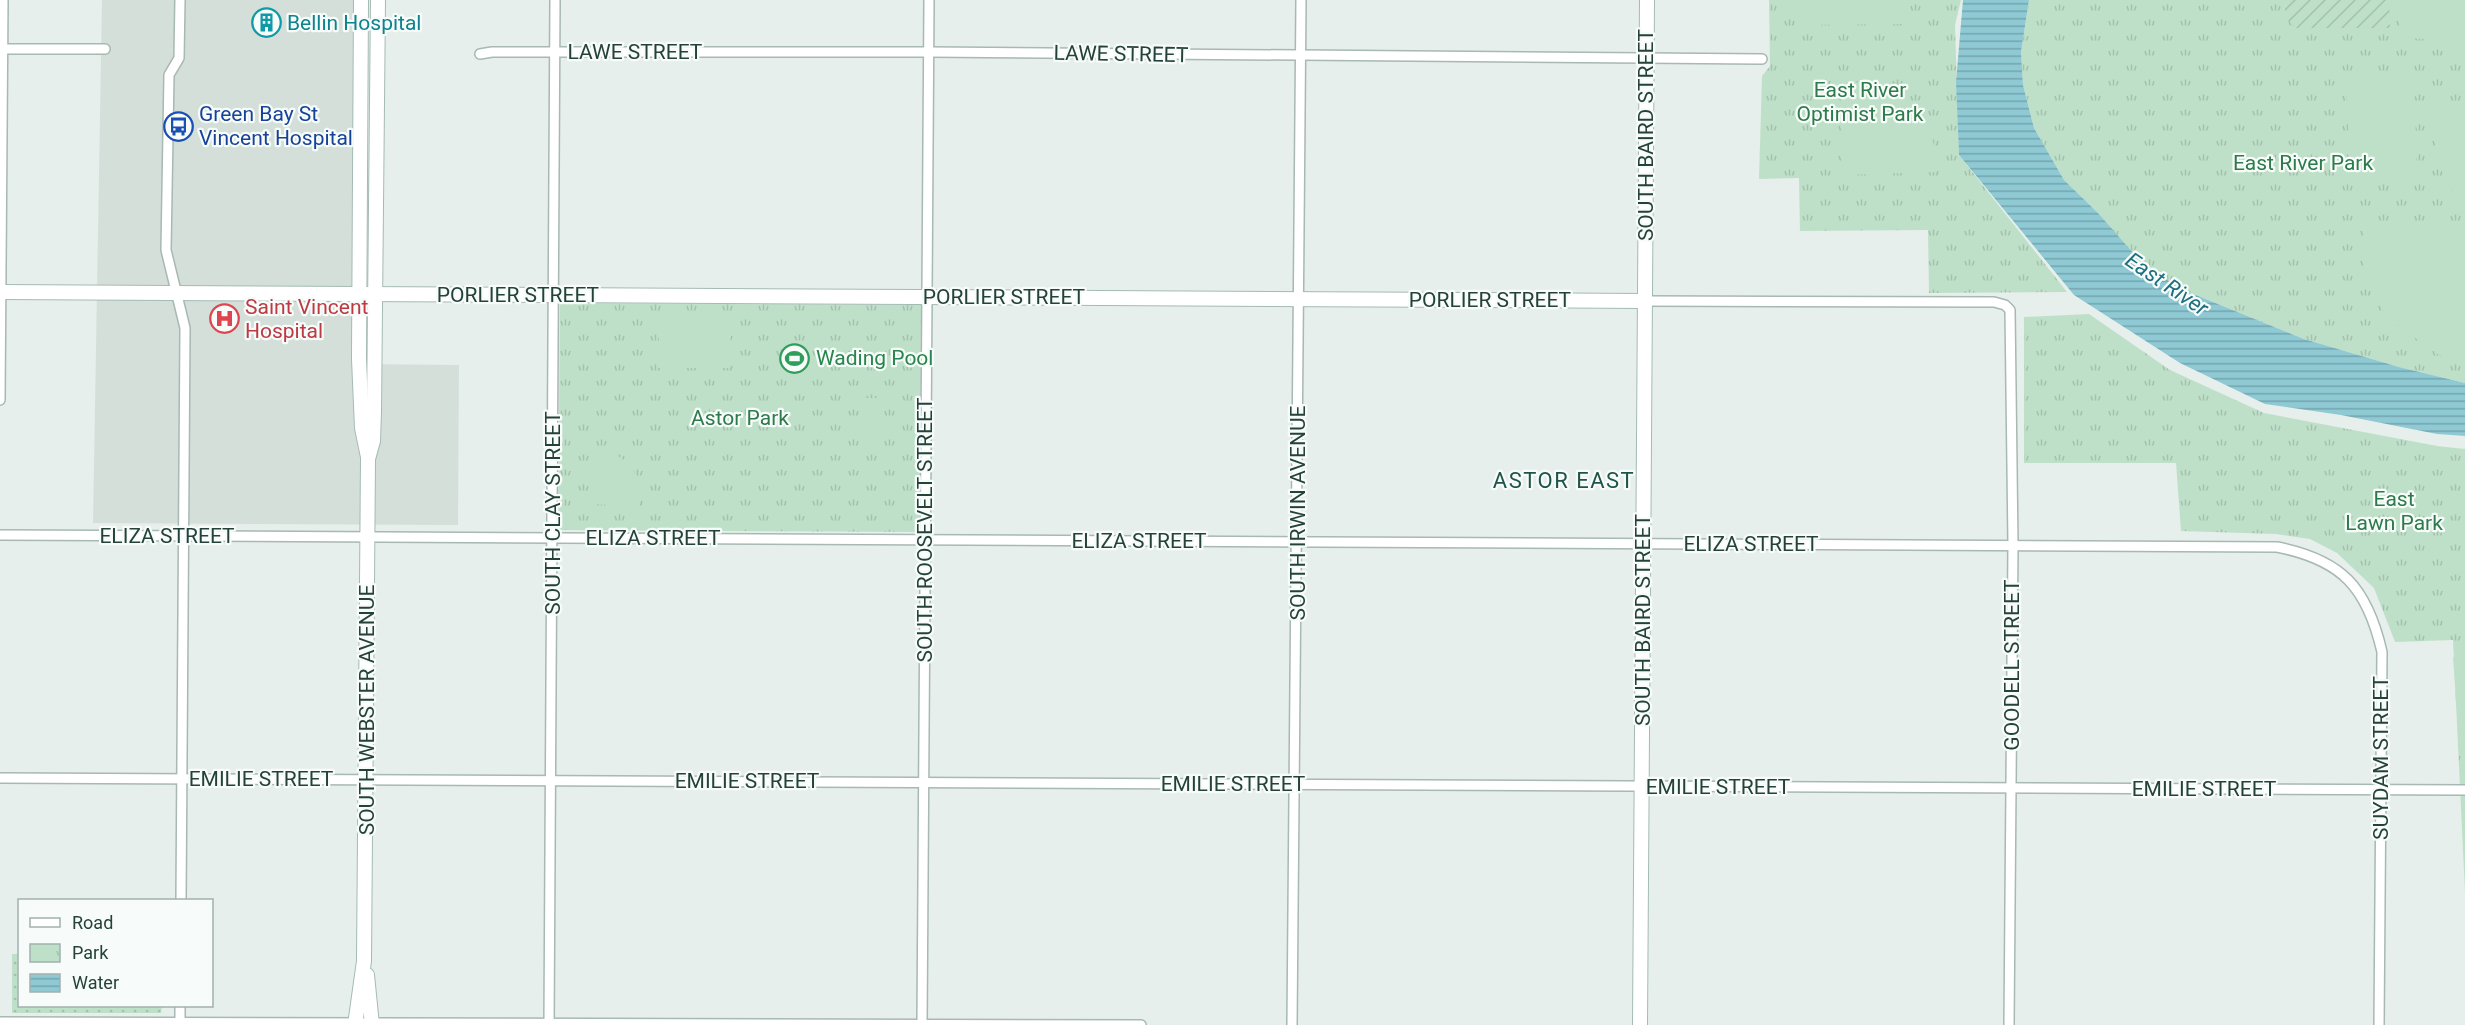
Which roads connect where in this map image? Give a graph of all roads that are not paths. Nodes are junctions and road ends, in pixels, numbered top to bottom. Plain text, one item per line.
1 (3, 0) edge
2 (180, 0) edge
3 (361, 0) edge
4 (378, 0) edge
5 (555, 0) edge
6 (929, 0) edge
7 (1301, 0) edge
8 (1647, 0) edge
9 (1, 49) edge
10 (105, 49) dead end
11 (554, 52) junction
12 (929, 52) junction
13 (480, 54) dead end
14 (1301, 56) junction
15 (1647, 58) junction
16 (1762, 59) dead end
17 (0, 292) edge
18 (176, 293) junction
19 (359, 294) junction
20 (374, 294) junction
21 (554, 295) junction
22 (928, 297) junction
23 (1299, 299) junction
24 (1645, 301) junction
25 (2007, 306) joint
26 (0, 400) edge
27 (368, 459) junction
28 (0, 535) edge
29 (184, 536) junction
30 (368, 537) junction
31 (553, 538) junction
32 (925, 540) junction
33 (1298, 542) junction
34 (1643, 543) junction
35 (2013, 545) junction
36 (2277, 547) joint
37 (0, 778) edge
38 (182, 779) junction
39 (367, 780) junction
40 (551, 780) junction
41 (924, 781) junction
42 (1296, 784) junction
43 (1641, 786) junction
44 (2011, 788) junction
45 (2380, 790) junction
46 (2465, 790) edge
47 (181, 899) edge
48 (364, 961) junction
49 (180, 1007) edge
50 (0, 1022) edge
51 (180, 1023) junction
52 (355, 1023) edge
53 (372, 1023) edge
54 (549, 1024) edge
55 (922, 1025) edge
56 (1141, 1025) edge
57 (1292, 1025) edge
58 (1640, 1025) edge
59 (2009, 1025) edge
60 (2379, 1025) edge

1 - 9 street
2 - 18 street
3 - 19 street, SOUTH WEBSTER AVENUE
4 - 20 street, SOUTH WEBSTER AVENUE
5 - 11 street, SOUTH CLAY STREET
6 - 12 street, SOUTH ROOSEVELT STREET
7 - 14 street, SOUTH IRWIN AVENUE
8 - 15 street, SOUTH BAIRD STREET
9 - 10 street
9 - 17 street
11 - 12 street, LAWE STREET
11 - 13 street, LAWE STREET
11 - 21 street, SOUTH CLAY STREET
12 - 14 street, LAWE STREET
12 - 22 street, SOUTH ROOSEVELT STREET
14 - 15 street, LAWE STREET
14 - 23 street, SOUTH IRWIN AVENUE
15 - 16 street, LAWE STREET
15 - 24 street, SOUTH BAIRD STREET
17 - 18 street, PORLIER STREET
17 - 26 street
18 - 19 street, PORLIER STREET
18 - 29 street
19 - 20 street, PORLIER STREET
19 - 27 street, SOUTH WEBSTER AVENUE
20 - 21 street, PORLIER STREET
20 - 27 street, SOUTH WEBSTER AVENUE
21 - 22 street, PORLIER STREET
21 - 31 street, SOUTH CLAY STREET
22 - 23 street, PORLIER STREET
22 - 32 street, SOUTH ROOSEVELT STREET
23 - 24 street, PORLIER STREET
23 - 33 street, SOUTH IRWIN AVENUE
24 - 25 street, PORLIER STREET
24 - 34 street, SOUTH BAIRD STREET
25 - 35 street, GOODELL STREET
27 - 30 street, SOUTH WEBSTER AVENUE
28 - 29 street, ELIZA STREET
29 - 30 street, ELIZA STREET
29 - 38 street
30 - 31 street, ELIZA STREET
30 - 39 street, SOUTH WEBSTER AVENUE
31 - 32 street, ELIZA STREET
31 - 40 street, SOUTH CLAY STREET
32 - 33 street, ELIZA STREET
32 - 41 street, SOUTH ROOSEVELT STREET
33 - 34 street, ELIZA STREET
33 - 42 street, SOUTH IRWIN AVENUE
34 - 35 street, ELIZA STREET
34 - 43 street, SOUTH BAIRD STREET
35 - 36 street, ELIZA STREET
35 - 44 street, GOODELL STREET
36 - 45 street, SUYDAM STREET
37 - 38 street, EMILIE STREET
38 - 39 street, EMILIE STREET
38 - 47 street
39 - 40 street, EMILIE STREET
39 - 48 street, SOUTH WEBSTER AVENUE
40 - 41 street, EMILIE STREET
40 - 54 street, SOUTH CLAY STREET
41 - 42 street, EMILIE STREET
41 - 55 street, SOUTH ROOSEVELT STREET
42 - 43 street, EMILIE STREET
42 - 57 street, SOUTH IRWIN AVENUE
43 - 44 street, EMILIE STREET
43 - 58 street, SOUTH BAIRD STREET
44 - 45 street, EMILIE STREET
44 - 59 street, GOODELL STREET
45 - 46 street, EMILIE STREET
45 - 60 street, SUYDAM STREET
48 - 52 street, SOUTH WEBSTER AVENUE
48 - 53 street, SOUTH WEBSTER AVENUE
49 - 51 street
50 - 51 street
51 - 52 street
52 - 53 street
53 - 54 street
54 - 55 street
55 - 56 street

